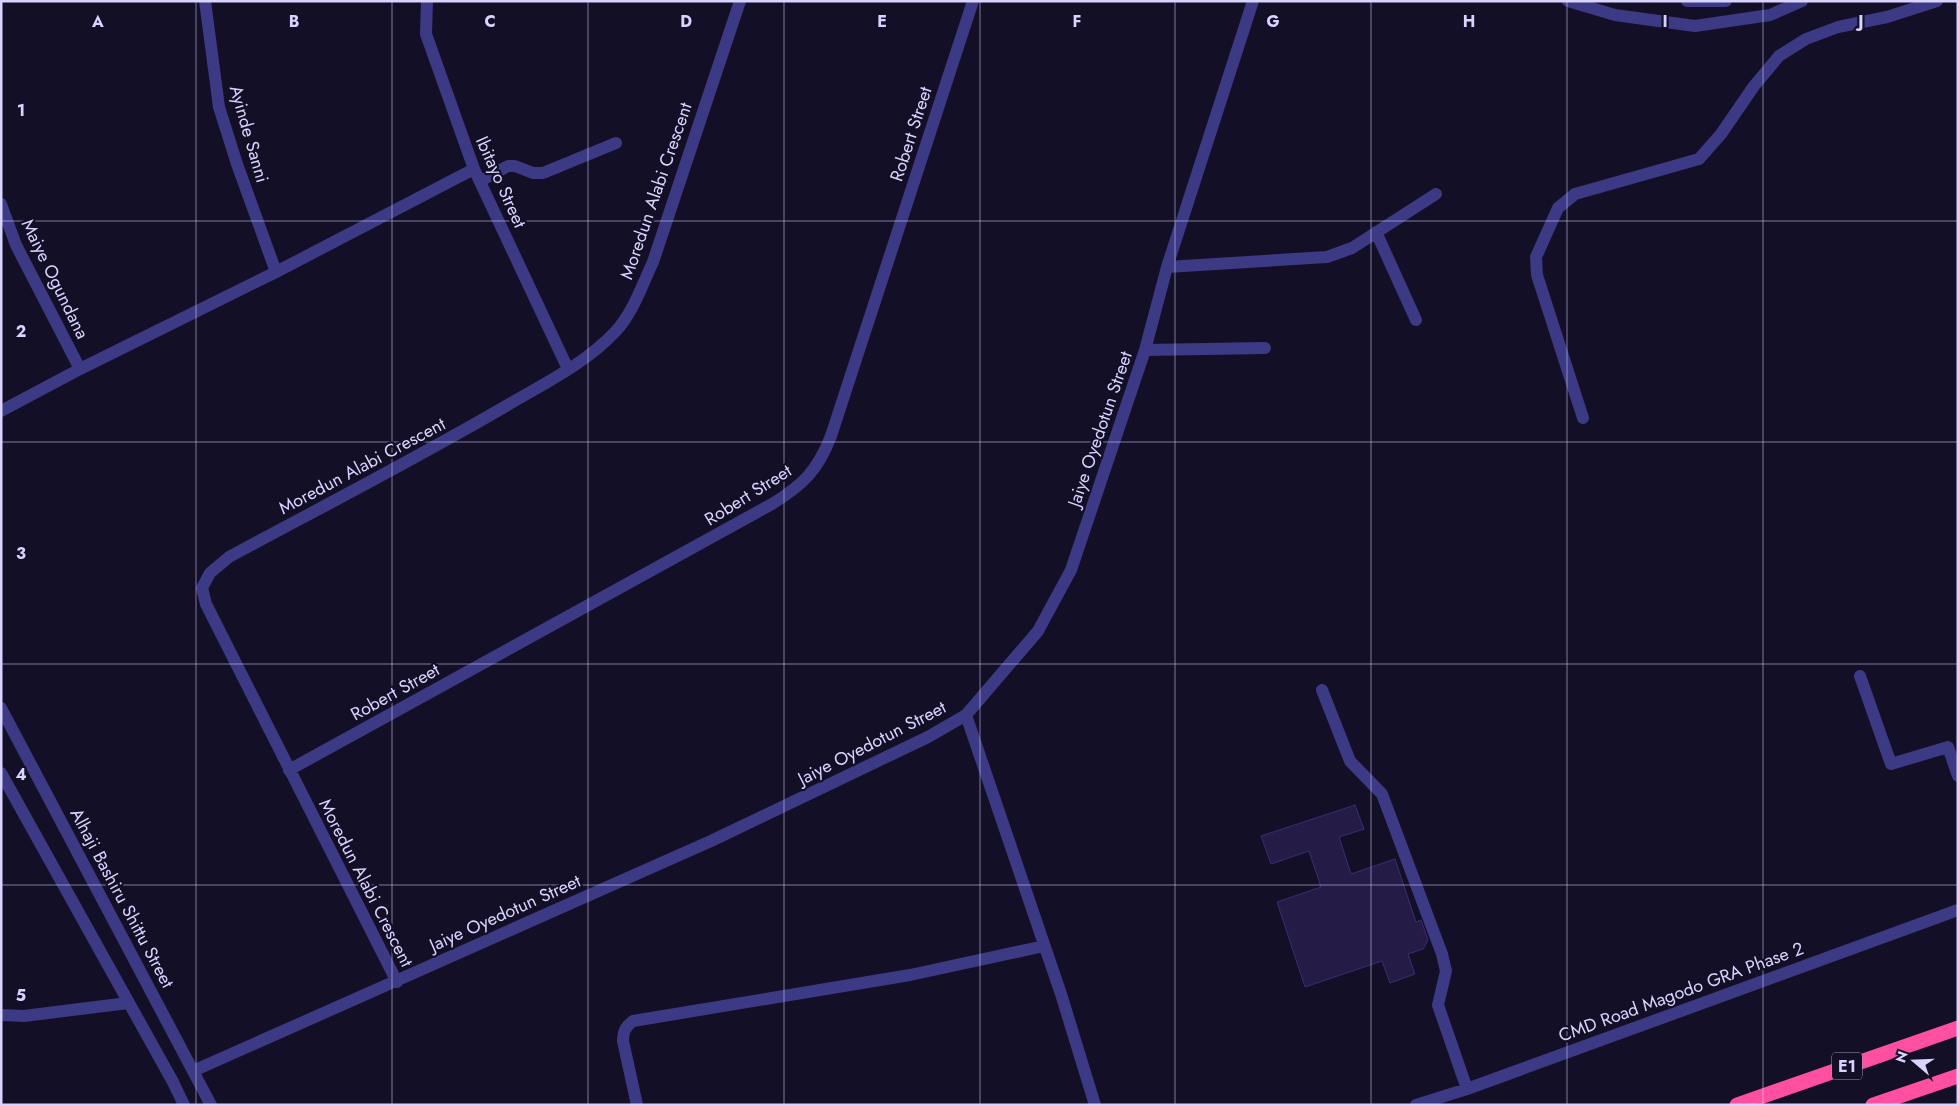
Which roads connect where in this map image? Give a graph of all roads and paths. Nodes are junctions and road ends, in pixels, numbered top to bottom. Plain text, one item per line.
1 (205, 1) edge
2 (427, 1) edge
3 (740, 1) edge
4 (1253, 1) edge
5 (1568, 1) edge
6 (1686, 1) edge
7 (1726, 1) edge
8 (1802, 1) edge
9 (1937, 1) edge
10 (967, 3) edge
11 (616, 142) dead end
12 (474, 169) junction
13 (480, 181) junction
14 (1436, 194) dead end
15 (1, 204) edge
16 (1376, 232) junction
17 (1167, 268) junction
18 (276, 272) junction
19 (1416, 320) dead end
20 (1265, 348) dead end
21 (1145, 350) junction
22 (80, 369) junction
23 (568, 369) junction
24 (1, 411) edge
25 (1583, 418) dead end
26 (1860, 676) dead end
27 (1322, 690) dead end
28 (1, 708) edge
29 (966, 715) junction
30 (1953, 746) edge
31 (289, 770) junction
32 (1, 773) edge
33 (1958, 776) edge
34 (1958, 910) edge
35 (1044, 946) junction
36 (397, 982) junction
37 (128, 1003) junction
38 (1, 1015) edge
39 (1958, 1028) edge
40 (193, 1071) junction
41 (1958, 1076) edge
42 (1467, 1089) junction
43 (184, 1105) edge
44 (211, 1105) edge
45 (637, 1105) edge
46 (1095, 1105) edge
47 (1416, 1105) edge
48 (1737, 1105) edge
49 (1873, 1105) edge

1 - 18 street, Ayinde Sanni
2 - 12 street, Ibitayo Street
3 - 23 street, Moredun Alabi Crescent
4 - 17 street, Jaiye Oyedotun Street
5 - 8 street
6 - 7 street
9 - 25 street
10 - 31 street, Robert Street
11 - 13 street
12 - 13 street, Ibitayo Street
12 - 18 street
13 - 23 street, Ibitayo Street
14 - 16 street
15 - 22 street, Maiye Ogundana
16 - 17 street
16 - 19 street
17 - 21 street, Jaiye Oyedotun Street
18 - 22 street
20 - 21 street
21 - 29 street, Jaiye Oyedotun Street
22 - 24 street
23 - 31 street, Moredun Alabi Crescent
26 - 30 street
27 - 42 street
28 - 40 street, Alhaji Bashiru Shittu Street
29 - 35 street
29 - 36 street, Jaiye Oyedotun Street
30 - 33 street
31 - 36 street, Moredun Alabi Crescent
32 - 37 street
34 - 42 street, CMD Road Magodo GRA Phase 2
35 - 45 street
35 - 46 street
36 - 40 street, Jaiye Oyedotun Street
37 - 38 street
37 - 43 street
39 - 48 highway, E1
40 - 44 street, Alhaji Bashiru Shittu Street
41 - 49 highway
42 - 47 street, CMD Road Magodo GRA Phase 2

